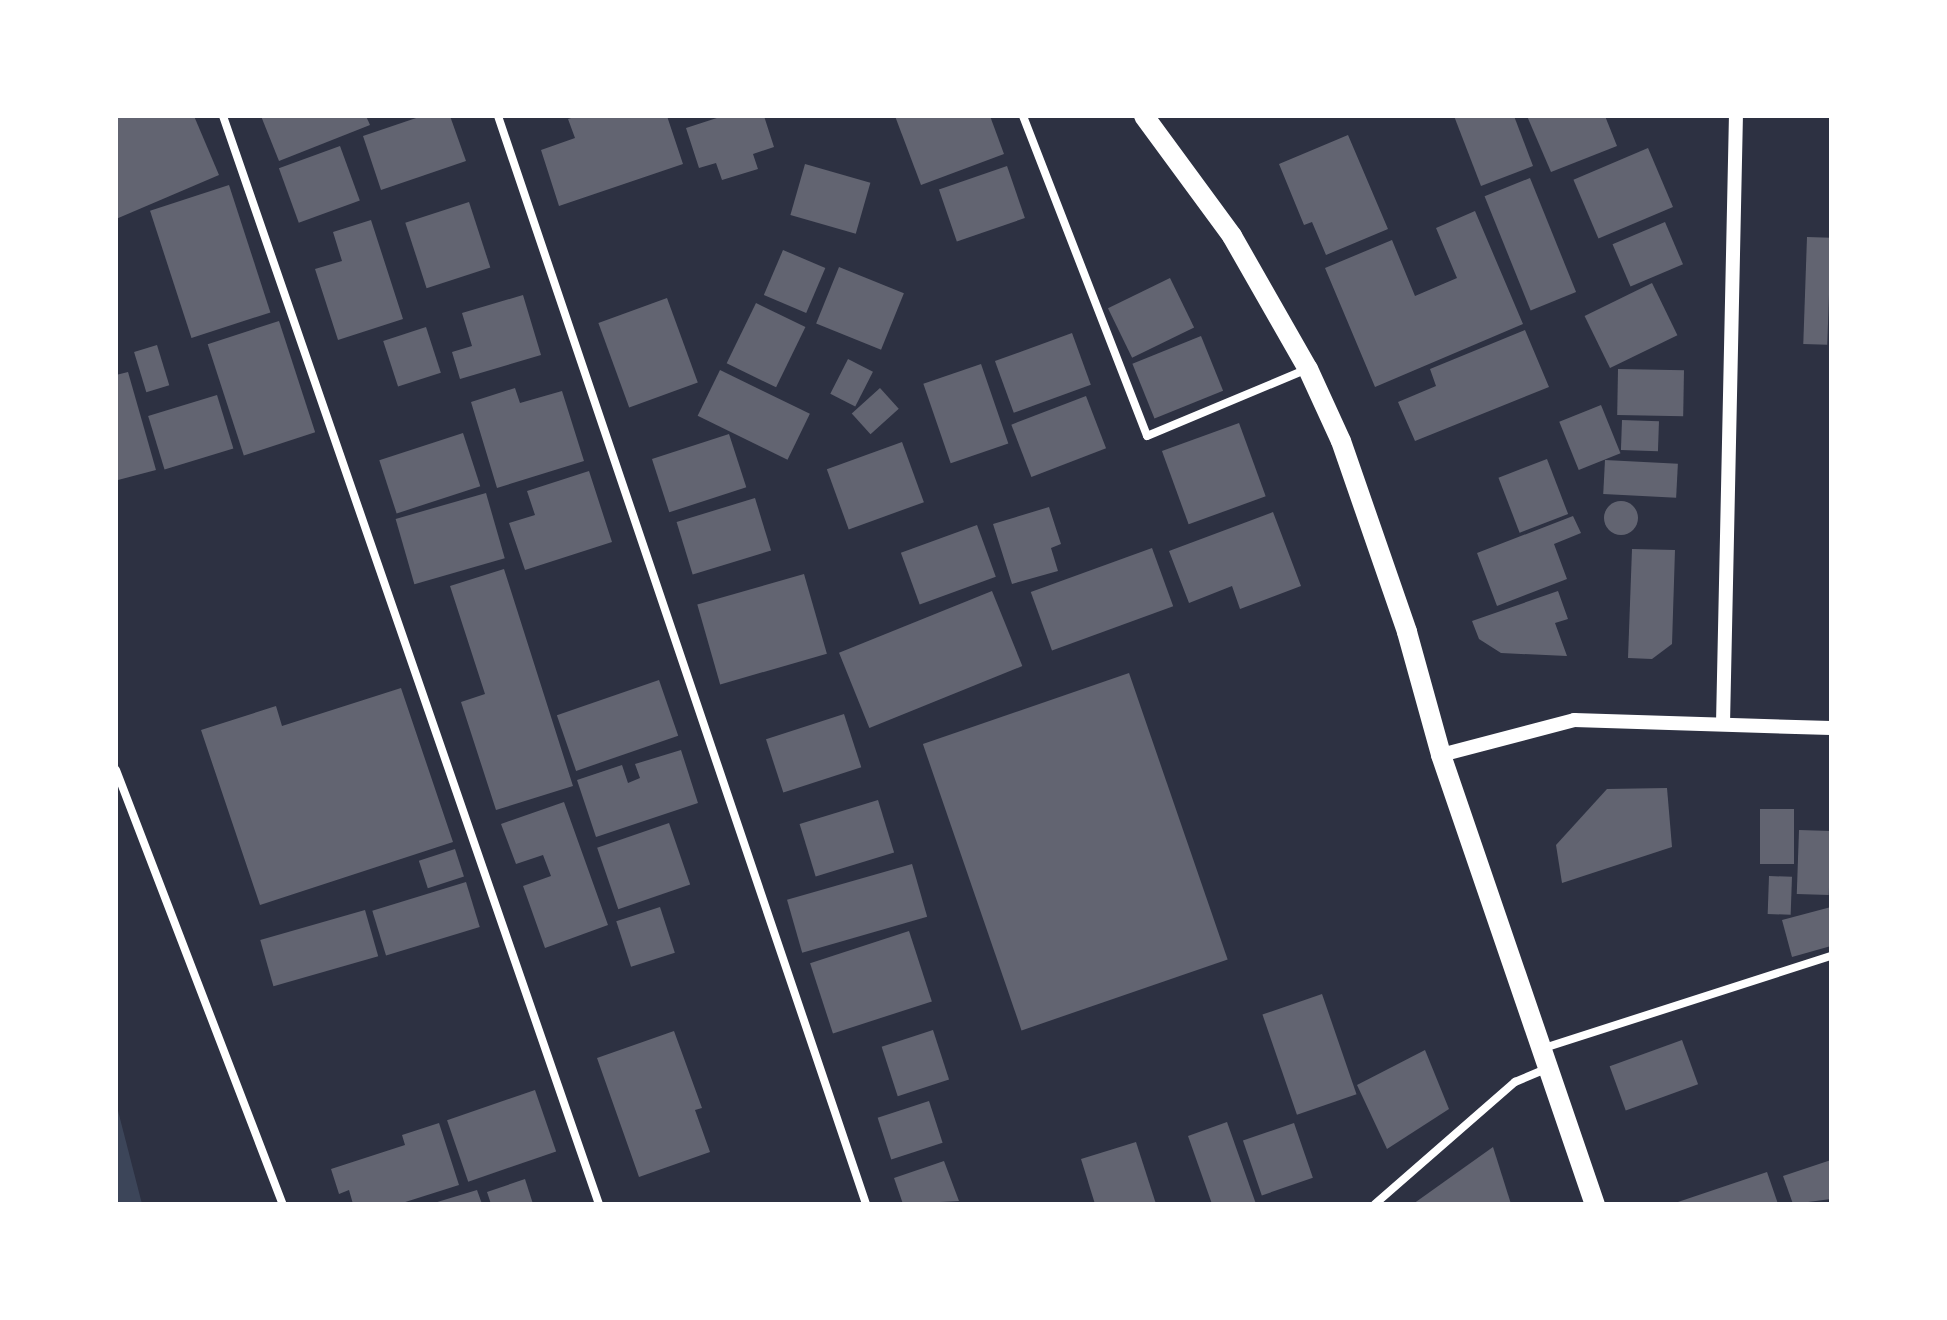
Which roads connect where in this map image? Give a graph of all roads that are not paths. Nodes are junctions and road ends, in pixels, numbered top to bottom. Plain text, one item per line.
1 (223, 116) edge
2 (498, 116) edge
3 (1023, 116) edge
4 (1144, 116) edge
5 (1736, 116) edge
6 (1308, 369) junction
7 (1723, 724) junction
8 (1831, 728) edge
9 (1441, 755) junction
10 (116, 770) edge
11 (1831, 956) edge
12 (1543, 1059) junction
13 (283, 1204) edge
14 (599, 1204) edge
15 (866, 1204) edge
16 (1375, 1204) edge
17 (1595, 1204) edge

1 - 14 street
2 - 15 street
3 - 6 street
4 - 6 main road
5 - 7 street
6 - 9 main road
7 - 8 street
7 - 9 street
9 - 12 main road
10 - 13 street
11 - 12 street
12 - 16 street
12 - 17 main road

